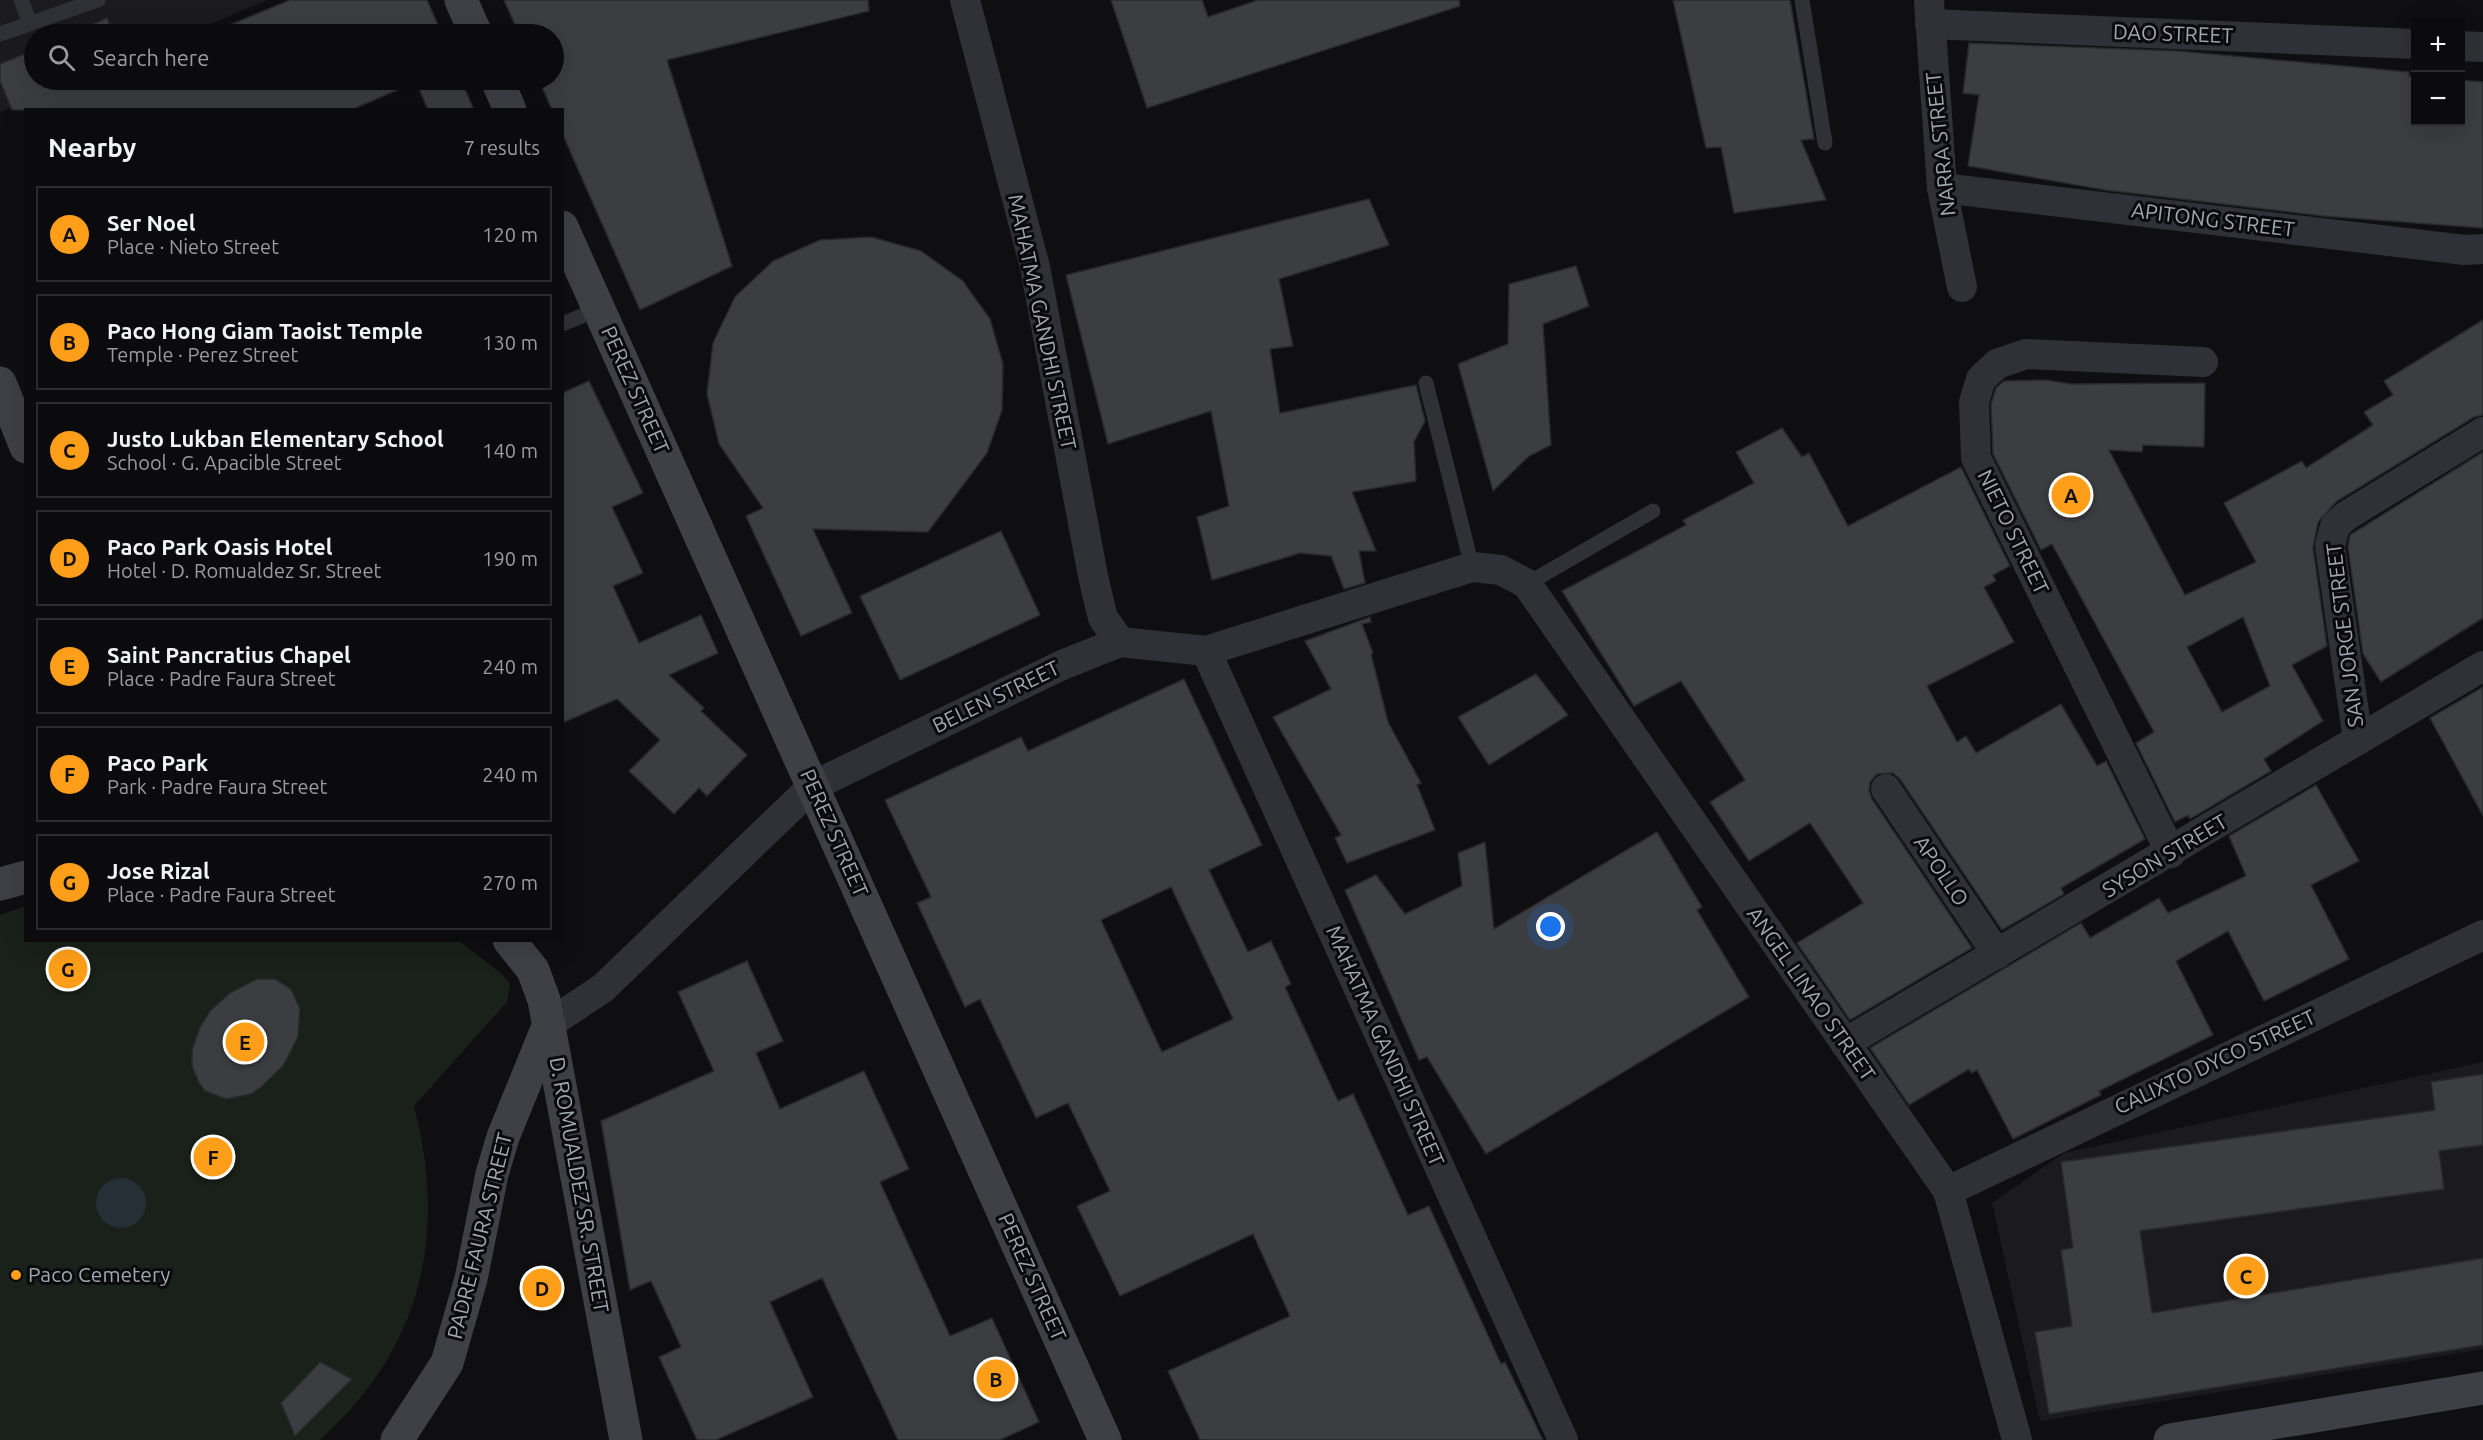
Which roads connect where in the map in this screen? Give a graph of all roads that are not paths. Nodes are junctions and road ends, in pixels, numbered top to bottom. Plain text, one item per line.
1 (21, 0) edge
2 (98, 0) edge
3 (461, 0) edge
4 (965, 0) edge
5 (1802, 0) edge
6 (1930, 12) edge
7 (30, 23) joint
8 (472, 24) edge
9 (24, 25) edge
10 (0, 34) edge
11 (2411, 44) edge
12 (2465, 46) edge
13 (2483, 46) edge
14 (501, 90) edge
15 (509, 108) edge
16 (1826, 143) dead end
17 (1942, 188) junction
18 (564, 231) edge
19 (2483, 249) edge
20 (1962, 287) dead end
21 (599, 309) junction
22 (564, 323) edge
23 (2203, 362) dead end
24 (0, 383) edge
25 (1426, 383) dead end
26 (2483, 432) edge
27 (24, 442) edge
28 (1653, 511) dead end
29 (1472, 567) junction
30 (1527, 584) junction
31 (1120, 642) junction
32 (1206, 651) junction
33 (2483, 666) edge
34 (2358, 740) junction
35 (813, 786) junction
36 (1886, 789) dead end
37 (2171, 853) junction
38 (24, 878) edge
39 (0, 884) edge
40 (2483, 935) edge
41 (510, 942) edge
42 (1997, 954) junction
43 (549, 1024) junction
44 (1845, 1043) junction
45 (1948, 1191) junction
46 (2483, 1388) edge
47 (397, 1440) edge
48 (626, 1440) edge
49 (1105, 1440) edge
50 (1563, 1440) edge
51 (2017, 1440) edge
52 (2170, 1440) edge

1 - 7 lane
2 - 7 lane
3 - 8 street
4 - 31 street, MAHATMA GANDHI STREET
5 - 16 lane
6 - 11 street, DAO STREET
6 - 17 street, NARRA STREET
9 - 10 lane
12 - 13 street
14 - 15 street
17 - 19 street, APITONG STREET
17 - 20 street, NARRA STREET
18 - 21 street, PEREZ STREET
21 - 22 lane
21 - 35 street, PEREZ STREET
23 - 37 street, NIETO STREET
24 - 27 street
25 - 29 lane
26 - 34 street, SAN JORGE STREET
28 - 30 lane
29 - 30 street, BELEN STREET
29 - 32 street, BELEN STREET
30 - 44 street, ANGEL LINAO STREET
31 - 32 street, BELEN STREET
31 - 35 street, BELEN STREET
32 - 50 street, MAHATMA GANDHI STREET
33 - 34 street, SYSON STREET
34 - 37 street, SYSON STREET
35 - 43 street, BELEN STREET
35 - 49 street, PEREZ STREET
36 - 42 street, APOLLO
37 - 42 street, SYSON STREET
38 - 39 street
40 - 45 street, CALIXTO DYCO STREET
41 - 43 street, D. ROMUALDEZ SR. STREET
42 - 44 street, SYSON STREET
43 - 47 street, PADRE FAURA STREET
43 - 48 street, D. ROMUALDEZ SR. STREET
44 - 45 street, ANGEL LINAO STREET
45 - 51 street, ANGEL LINAO STREET
46 - 52 street

